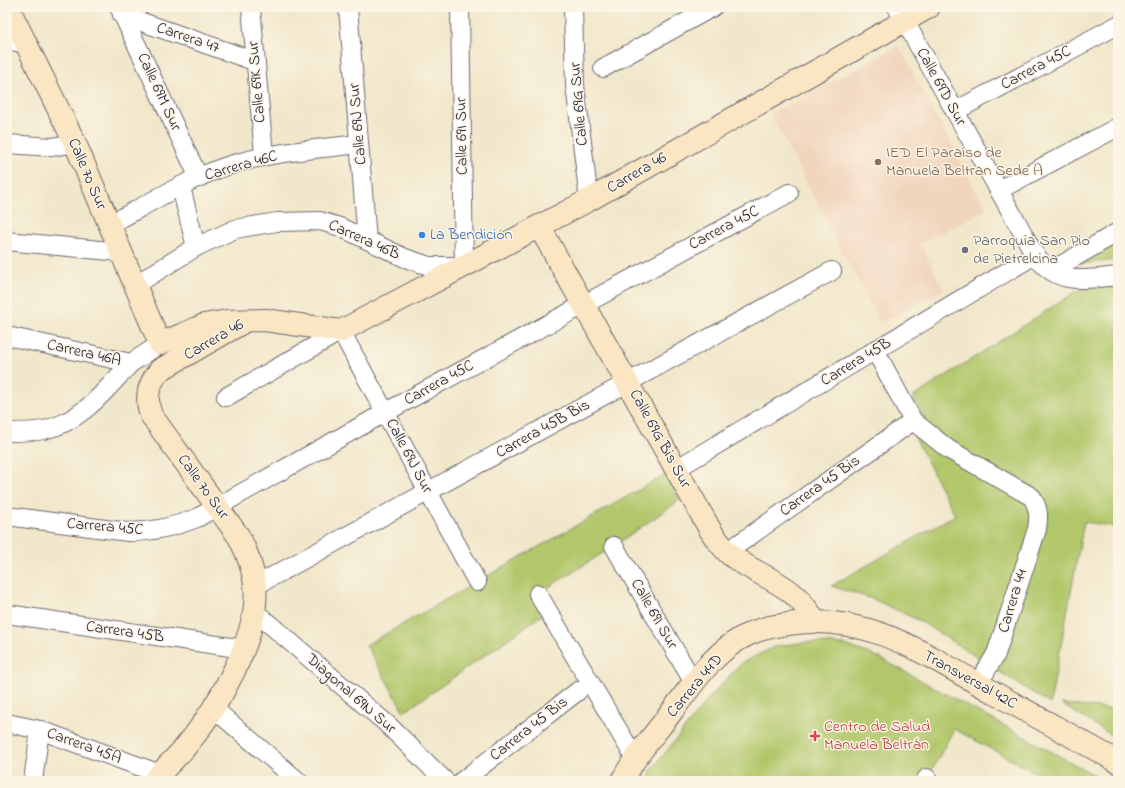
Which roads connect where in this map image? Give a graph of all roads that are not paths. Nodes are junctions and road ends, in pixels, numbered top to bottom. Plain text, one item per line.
1 (8, 7) edge
2 (251, 7) edge
3 (348, 7) edge
4 (460, 7) edge
5 (573, 7) edge
6 (713, 7) edge
7 (929, 7) edge
8 (120, 11) edge
9 (900, 14) edge
10 (1118, 25) edge
11 (16, 42) edge
12 (254, 61) junction
13 (603, 68) dead end
14 (955, 111) junction
15 (1118, 127) edge
16 (75, 143) junction
17 (7, 144) edge
18 (359, 144) junction
19 (264, 156) junction
20 (199, 178) junction
21 (181, 187) junction
22 (999, 190) junction
23 (789, 193) dead end
24 (589, 200) junction
25 (110, 225) junction
26 (539, 226) junction
27 (1118, 232) edge
28 (367, 240) junction
29 (7, 241) edge
30 (196, 247) junction
31 (120, 252) junction
32 (1035, 255) junction
33 (464, 266) junction
34 (832, 271) dead end
35 (1052, 271) junction
36 (1118, 276) edge
37 (135, 286) junction
38 (584, 304) junction
39 (248, 320) junction
40 (341, 331) junction
41 (7, 336) edge
42 (160, 344) junction
43 (874, 350) junction
44 (131, 363) junction
45 (628, 383) junction
46 (149, 391) joint
47 (226, 397) dead end
48 (386, 412) junction
49 (913, 421) junction
50 (7, 432) edge
51 (676, 469) junction
52 (428, 492) junction
53 (217, 505) junction
54 (7, 516) edge
55 (614, 546) dead end
56 (727, 552) junction
57 (477, 582) dead end
58 (255, 586) junction
59 (538, 594) dead end
60 (254, 611) junction
61 (7, 614) edge
62 (815, 622) junction
63 (244, 649) junction
64 (694, 683) junction
65 (978, 684) junction
66 (578, 691) dead end
67 (213, 708) junction
68 (7, 723) edge
69 (40, 730) junction
70 (1118, 762) edge
71 (628, 774) edge
72 (157, 777) edge
73 (33, 781) edge
74 (298, 781) edge
75 (445, 781) edge
76 (462, 781) edge

1 - 11 street, Calle 70 Sur
2 - 12 street, Calle 69K Sur
3 - 18 street, Calle 69J Sur
4 - 33 street, Calle 69I Sur
5 - 24 street, Calle 69G Sur
6 - 13 street
7 - 9 street, Carrera 46
8 - 12 street, Carrera 47
8 - 20 street, Calle 69M Sur
9 - 14 street, Calle 69D Sur
9 - 24 street, Carrera 46
10 - 14 street, Carrera 45C
11 - 16 street, Calle 70 Sur
12 - 19 street, Calle 69K Sur
14 - 22 street, Calle 69D Sur
15 - 22 street
16 - 17 street
16 - 25 street, Calle 70 Sur
18 - 19 street, Carrera 46C
18 - 28 street, Calle 69J Sur
19 - 20 street, Carrera 46C
20 - 21 street, Carrera 46C
21 - 25 street, Carrera 46C
21 - 30 street
22 - 32 street, Calle 69D Sur
23 - 38 street, Carrera 45C
24 - 26 street, Carrera 46
25 - 31 street, Calle 70 Sur
26 - 33 street, Carrera 46
26 - 38 street, Calle 69G Bis Sur
27 - 35 street
28 - 30 street, Carrera 46B
28 - 33 street, Carrera 46B
29 - 31 street
30 - 37 street, Carrera 46B
31 - 37 street, Calle 70 Sur
32 - 35 street, Calle 69D Sur
32 - 43 street, Carrera 45B
33 - 40 street, Carrera 46
34 - 45 street, Carrera 45B Bis
35 - 36 street, Calle 69D Sur
37 - 42 street, Calle 70 Sur
38 - 45 street, Calle 69G Bis Sur
38 - 48 street, Carrera 45C
39 - 40 street, Carrera 46
39 - 42 street, Carrera 46A
39 - 46 street, Carrera 46
40 - 47 street, Carrera 46
40 - 48 street, Calle 69J Sur
41 - 44 street, Carrera 46A
42 - 44 street, Carrera 46A
43 - 49 street
43 - 51 street, Carrera 45B
44 - 50 street
45 - 51 street, Calle 69G Bis Sur
45 - 52 street, Carrera 45B Bis
46 - 53 street, Calle 70 Sur
48 - 52 street, Calle 69J Sur
48 - 53 street, Carrera 45C
49 - 56 street, Carrera 45 Bis
49 - 65 street, Carrera 44
51 - 56 street, Calle 69G Bis Sur
52 - 57 street, Calle 69J Sur
52 - 58 street, Carrera 45B Bis
53 - 54 street, Carrera 45C
53 - 58 street, Calle 70 Sur
55 - 64 street, Calle 69I Sur
56 - 62 street, Calle 69G Bis Sur
58 - 60 street, Calle 70 Sur
59 - 71 street
60 - 63 street, Calle 70 Sur
60 - 75 street, Diagonal 69N Sur
61 - 63 street, Carrera 45B
62 - 64 street, Carrera 44D
62 - 65 street, Transversal 42C
63 - 67 street, Calle 70 Sur
64 - 71 street, Carrera 44D
65 - 70 street, Transversal 42C
66 - 76 street, Carrera 45 Bis
67 - 72 street, Calle 70 Sur
67 - 74 street
68 - 69 street, Carrera 45A
69 - 72 street, Carrera 45A
69 - 73 street

